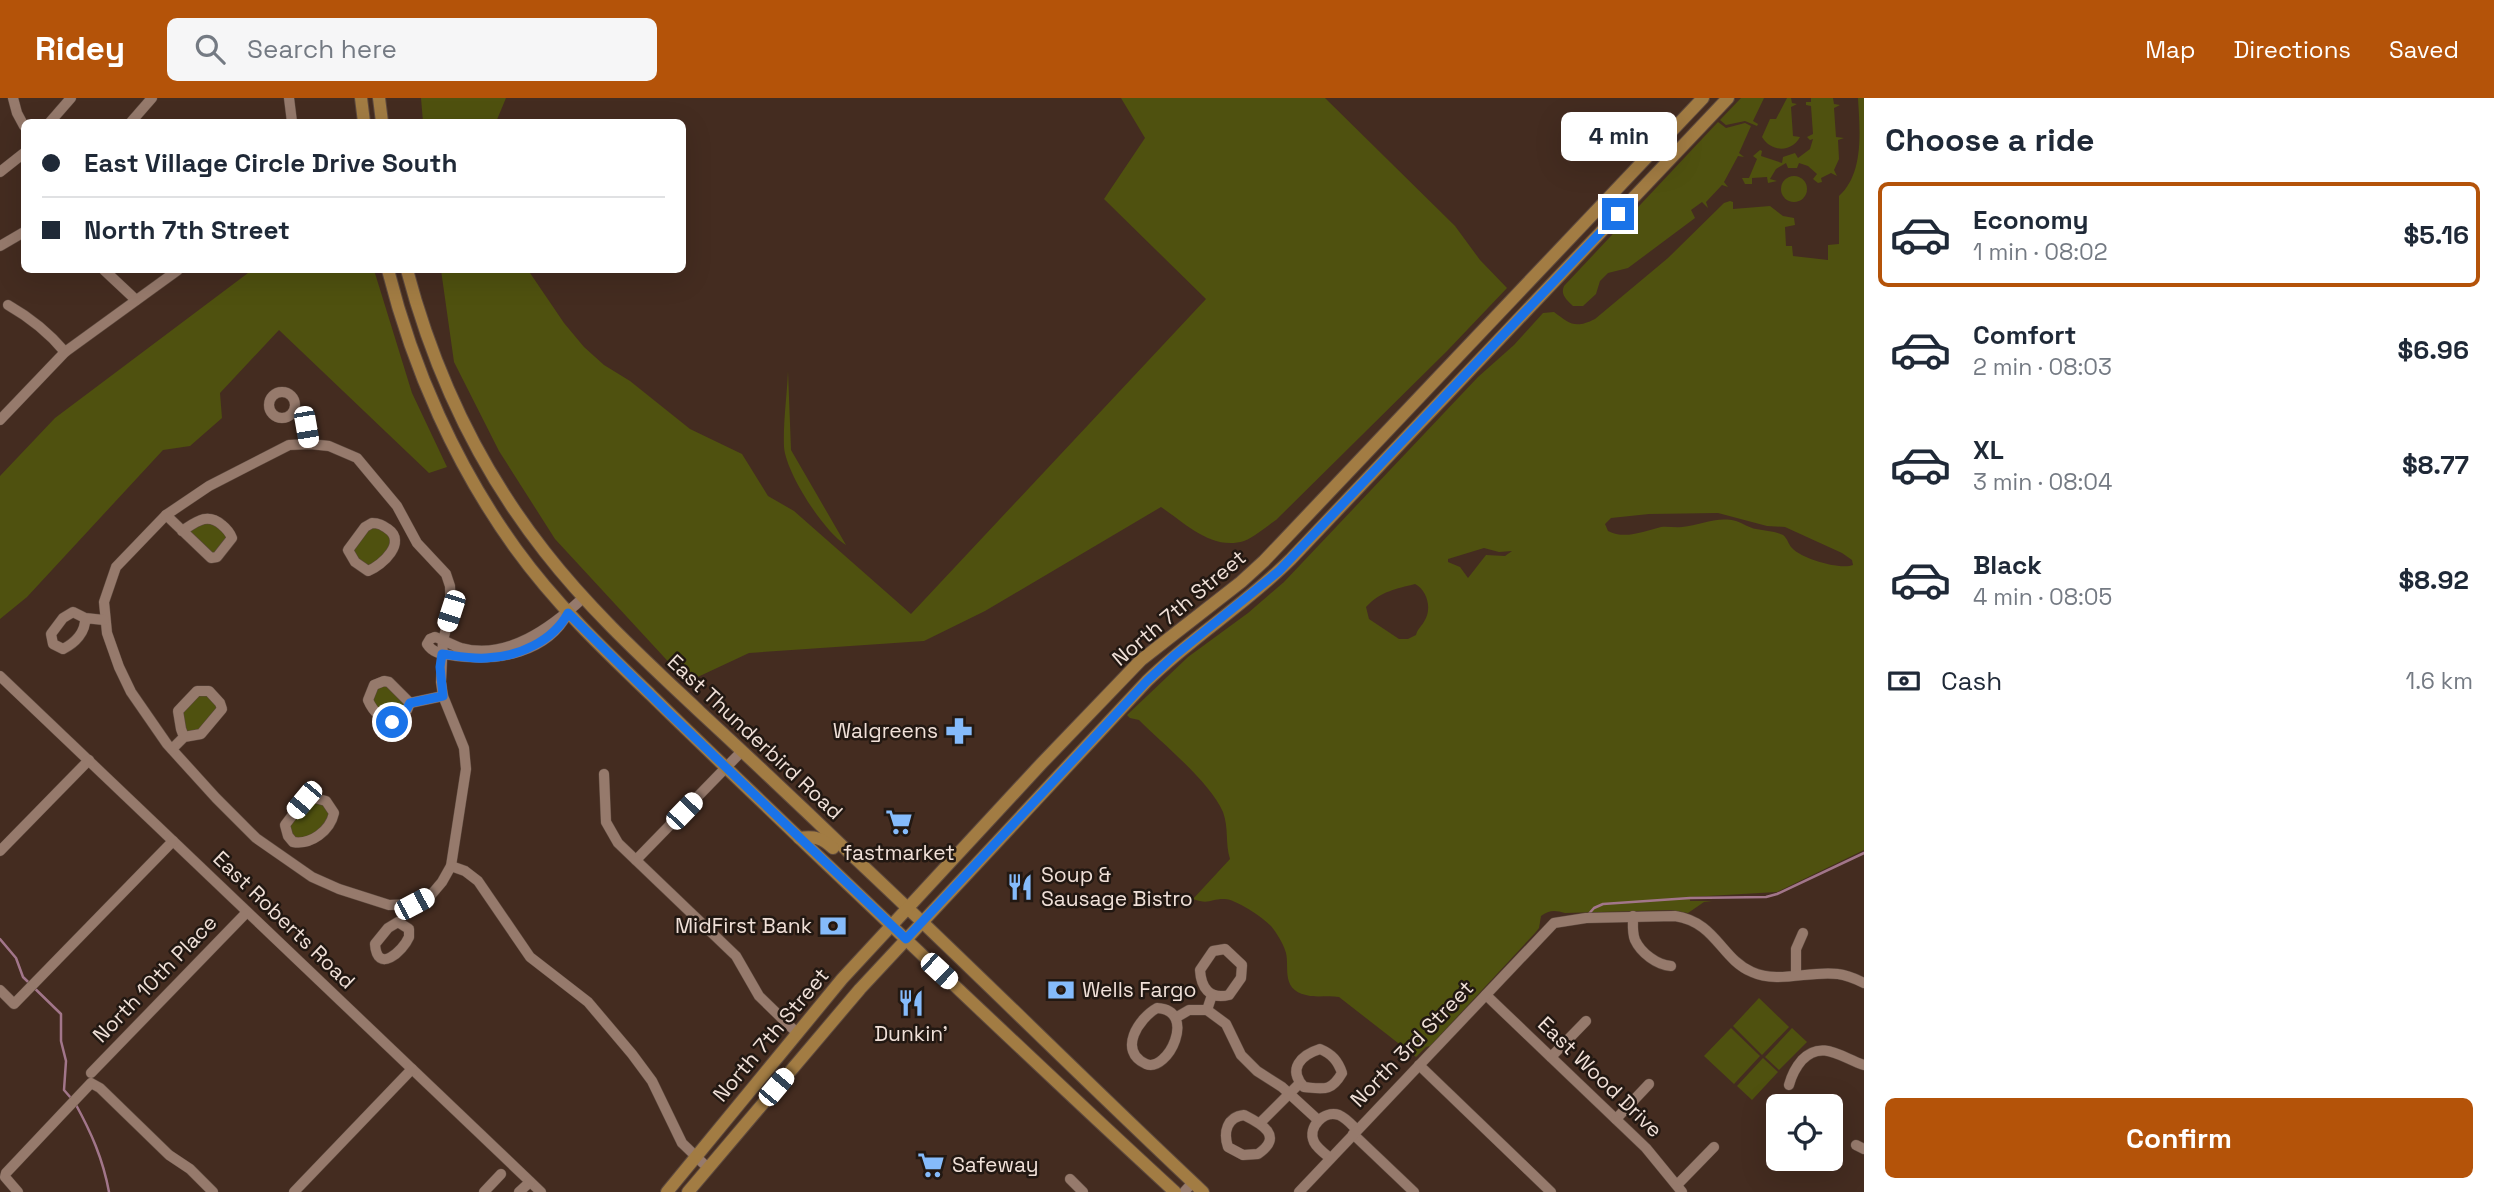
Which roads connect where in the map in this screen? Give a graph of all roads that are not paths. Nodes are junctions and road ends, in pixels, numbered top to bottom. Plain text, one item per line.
1 (13, 98) edge
2 (71, 98) edge
3 (152, 98) edge
4 (289, 98) edge
5 (361, 98) edge
6 (379, 98) edge
7 (1703, 98) edge
8 (1728, 98) edge
9 (53, 119) edge
10 (134, 119) edge
11 (292, 119) edge
12 (364, 119) edge
13 (382, 119) edge
14 (21, 120) edge
15 (1652, 152) junction
16 (21, 155) edge
17 (1665, 164) junction
18 (0, 172) edge
19 (21, 234) edge
20 (0, 246) edge
21 (107, 273) edge
22 (174, 273) edge
23 (389, 273) edge
24 (408, 273) edge
25 (136, 300) junction
26 (8, 306) dead end
27 (65, 352) junction
28 (295, 408) dead end
29 (2, 414) edge
30 (310, 444) junction
31 (166, 515) junction
32 (407, 526) junction
33 (182, 531) junction
34 (394, 533) junction
35 (583, 597) junction
36 (568, 613) junction
37 (85, 618) dead end
38 (104, 620) junction
39 (443, 640) junction
40 (503, 652) junction
41 (442, 654) junction
42 (0, 676) edge
43 (443, 696) junction
44 (410, 703) junction
45 (184, 737) junction
46 (172, 749) junction
47 (742, 751) junction
48 (89, 760) junction
49 (726, 768) junction
50 (604, 774) dead end
51 (817, 823) junction
52 (789, 828) junction
53 (799, 838) junction
54 (173, 841) junction
55 (293, 842) junction
56 (0, 851) edge
57 (282, 857) junction
58 (636, 860) junction
59 (451, 866) junction
60 (869, 871) junction
61 (399, 905) junction
62 (908, 908) junction
63 (247, 912) junction
64 (1633, 916) junction
65 (398, 922) dead end
66 (922, 922) junction
67 (891, 926) junction
68 (1803, 933) dead end
69 (906, 939) junction
70 (1671, 966) dead end
71 (1796, 975) junction
72 (1864, 983) edge
73 (0, 990) edge
74 (1212, 995) junction
75 (1486, 995) junction
76 (1207, 1010) junction
77 (1177, 1017) junction
78 (1586, 1021) dead end
79 (797, 1033) junction
80 (1551, 1057) junction
81 (1419, 1065) junction
82 (1864, 1065) edge
83 (412, 1069) junction
84 (91, 1078) junction
85 (1300, 1083) junction
86 (1649, 1084) dead end
87 (1789, 1085) dead end
88 (1289, 1093) junction
89 (1616, 1119) junction
90 (1318, 1121) junction
91 (1260, 1123) junction
92 (1355, 1132) junction
93 (1714, 1147) dead end
94 (695, 1157) junction
95 (1330, 1158) junction
96 (708, 1168) junction
97 (501, 1174) dead end
98 (1070, 1179) dead end
99 (530, 1182) junction
100 (1188, 1187) edge
101 (1680, 1189) edge
102 (487, 1191) edge
103 (18, 1192) edge
104 (213, 1192) edge
105 (294, 1192) edge
106 (519, 1192) edge
107 (541, 1192) edge
108 (667, 1192) edge
109 (688, 1192) edge
110 (1083, 1192) edge
111 (1175, 1192) edge
112 (1203, 1192) edge
113 (1298, 1192) edge
114 (1415, 1192) edge
115 (1551, 1192) edge

1 - 14 street
2 - 9 street
3 - 10 street
4 - 11 street
5 - 12 main road
6 - 13 main road
7 - 15 main road, North 7th Street
8 - 17 main road, North 7th Street
15 - 17 main road
15 - 62 main road, North 7th Street
16 - 18 street
17 - 66 main road, North 7th Street
19 - 20 street
21 - 25 street
22 - 25 street
23 - 36 main road, East Thunderbird Road
24 - 35 main road, East Thunderbird Road
25 - 27 street
26 - 27 street
27 - 29 street
28 - 30 street
30 - 31 street
30 - 32 street
31 - 33 street
31 - 38 street
32 - 34 street
32 - 39 street
33 - 33 street
34 - 34 street
35 - 36 street
35 - 47 main road, East Thunderbird Road
36 - 40 street
36 - 49 main road, East Thunderbird Road
37 - 38 street
38 - 46 street
39 - 40 street
39 - 41 street
39 - 41 street
40 - 41 street
41 - 43 street
42 - 48 street, East Roberts Road
43 - 44 street
43 - 59 street
44 - 44 street
45 - 45 street
45 - 46 street
46 - 57 street
47 - 49 street
47 - 51 main road, East Thunderbird Road
48 - 54 street, East Roberts Road
48 - 56 street
49 - 52 main road, East Thunderbird Road
49 - 58 street
50 - 58 street
51 - 52 main road
51 - 60 main road, East Thunderbird Road
52 - 53 main road, East Thunderbird Road
53 - 60 main road
53 - 67 main road, East Thunderbird Road
54 - 63 street, East Roberts Road
54 - 73 street
55 - 55 street
55 - 57 street
57 - 61 street
58 - 79 street
59 - 61 street
59 - 94 street
60 - 62 main road, East Thunderbird Road
61 - 65 street
62 - 66 main road, East Thunderbird Road
62 - 67 main road, North 7th Street
63 - 83 street, East Roberts Road
63 - 84 street, North 10th Place
64 - 70 street
64 - 71 street
64 - 75 street, North 3rd Street
66 - 69 main road, North 7th Street
66 - 100 main road, East Thunderbird Road
67 - 69 main road, East Thunderbird Road
67 - 79 main road, North 7th Street
68 - 71 street
69 - 96 main road, North 7th Street
69 - 111 main road, East Thunderbird Road
71 - 72 street
74 - 74 street
74 - 76 street
75 - 80 street, East Wood Drive
75 - 81 street, North 3rd Street
76 - 77 street
76 - 88 street
77 - 77 street
78 - 80 street
79 - 94 main road, North 7th Street
80 - 89 street, East Wood Drive
81 - 92 street, North 3rd Street
81 - 115 street
82 - 87 street
83 - 99 street, East Roberts Road
83 - 105 street
84 - 103 street, North 10th Place
84 - 104 street
85 - 85 street
85 - 88 street
86 - 89 street
88 - 90 street
88 - 91 street
89 - 101 street, East Wood Drive
90 - 92 street
90 - 95 street
91 - 91 street
92 - 95 street, North 3rd Street
92 - 114 street
93 - 101 street
94 - 96 street
94 - 108 main road, North 7th Street
95 - 113 street, North 3rd Street
96 - 109 main road, North 7th Street
97 - 102 street
98 - 110 street
99 - 106 street
99 - 107 street, East Roberts Road
100 - 112 main road, East Thunderbird Road

